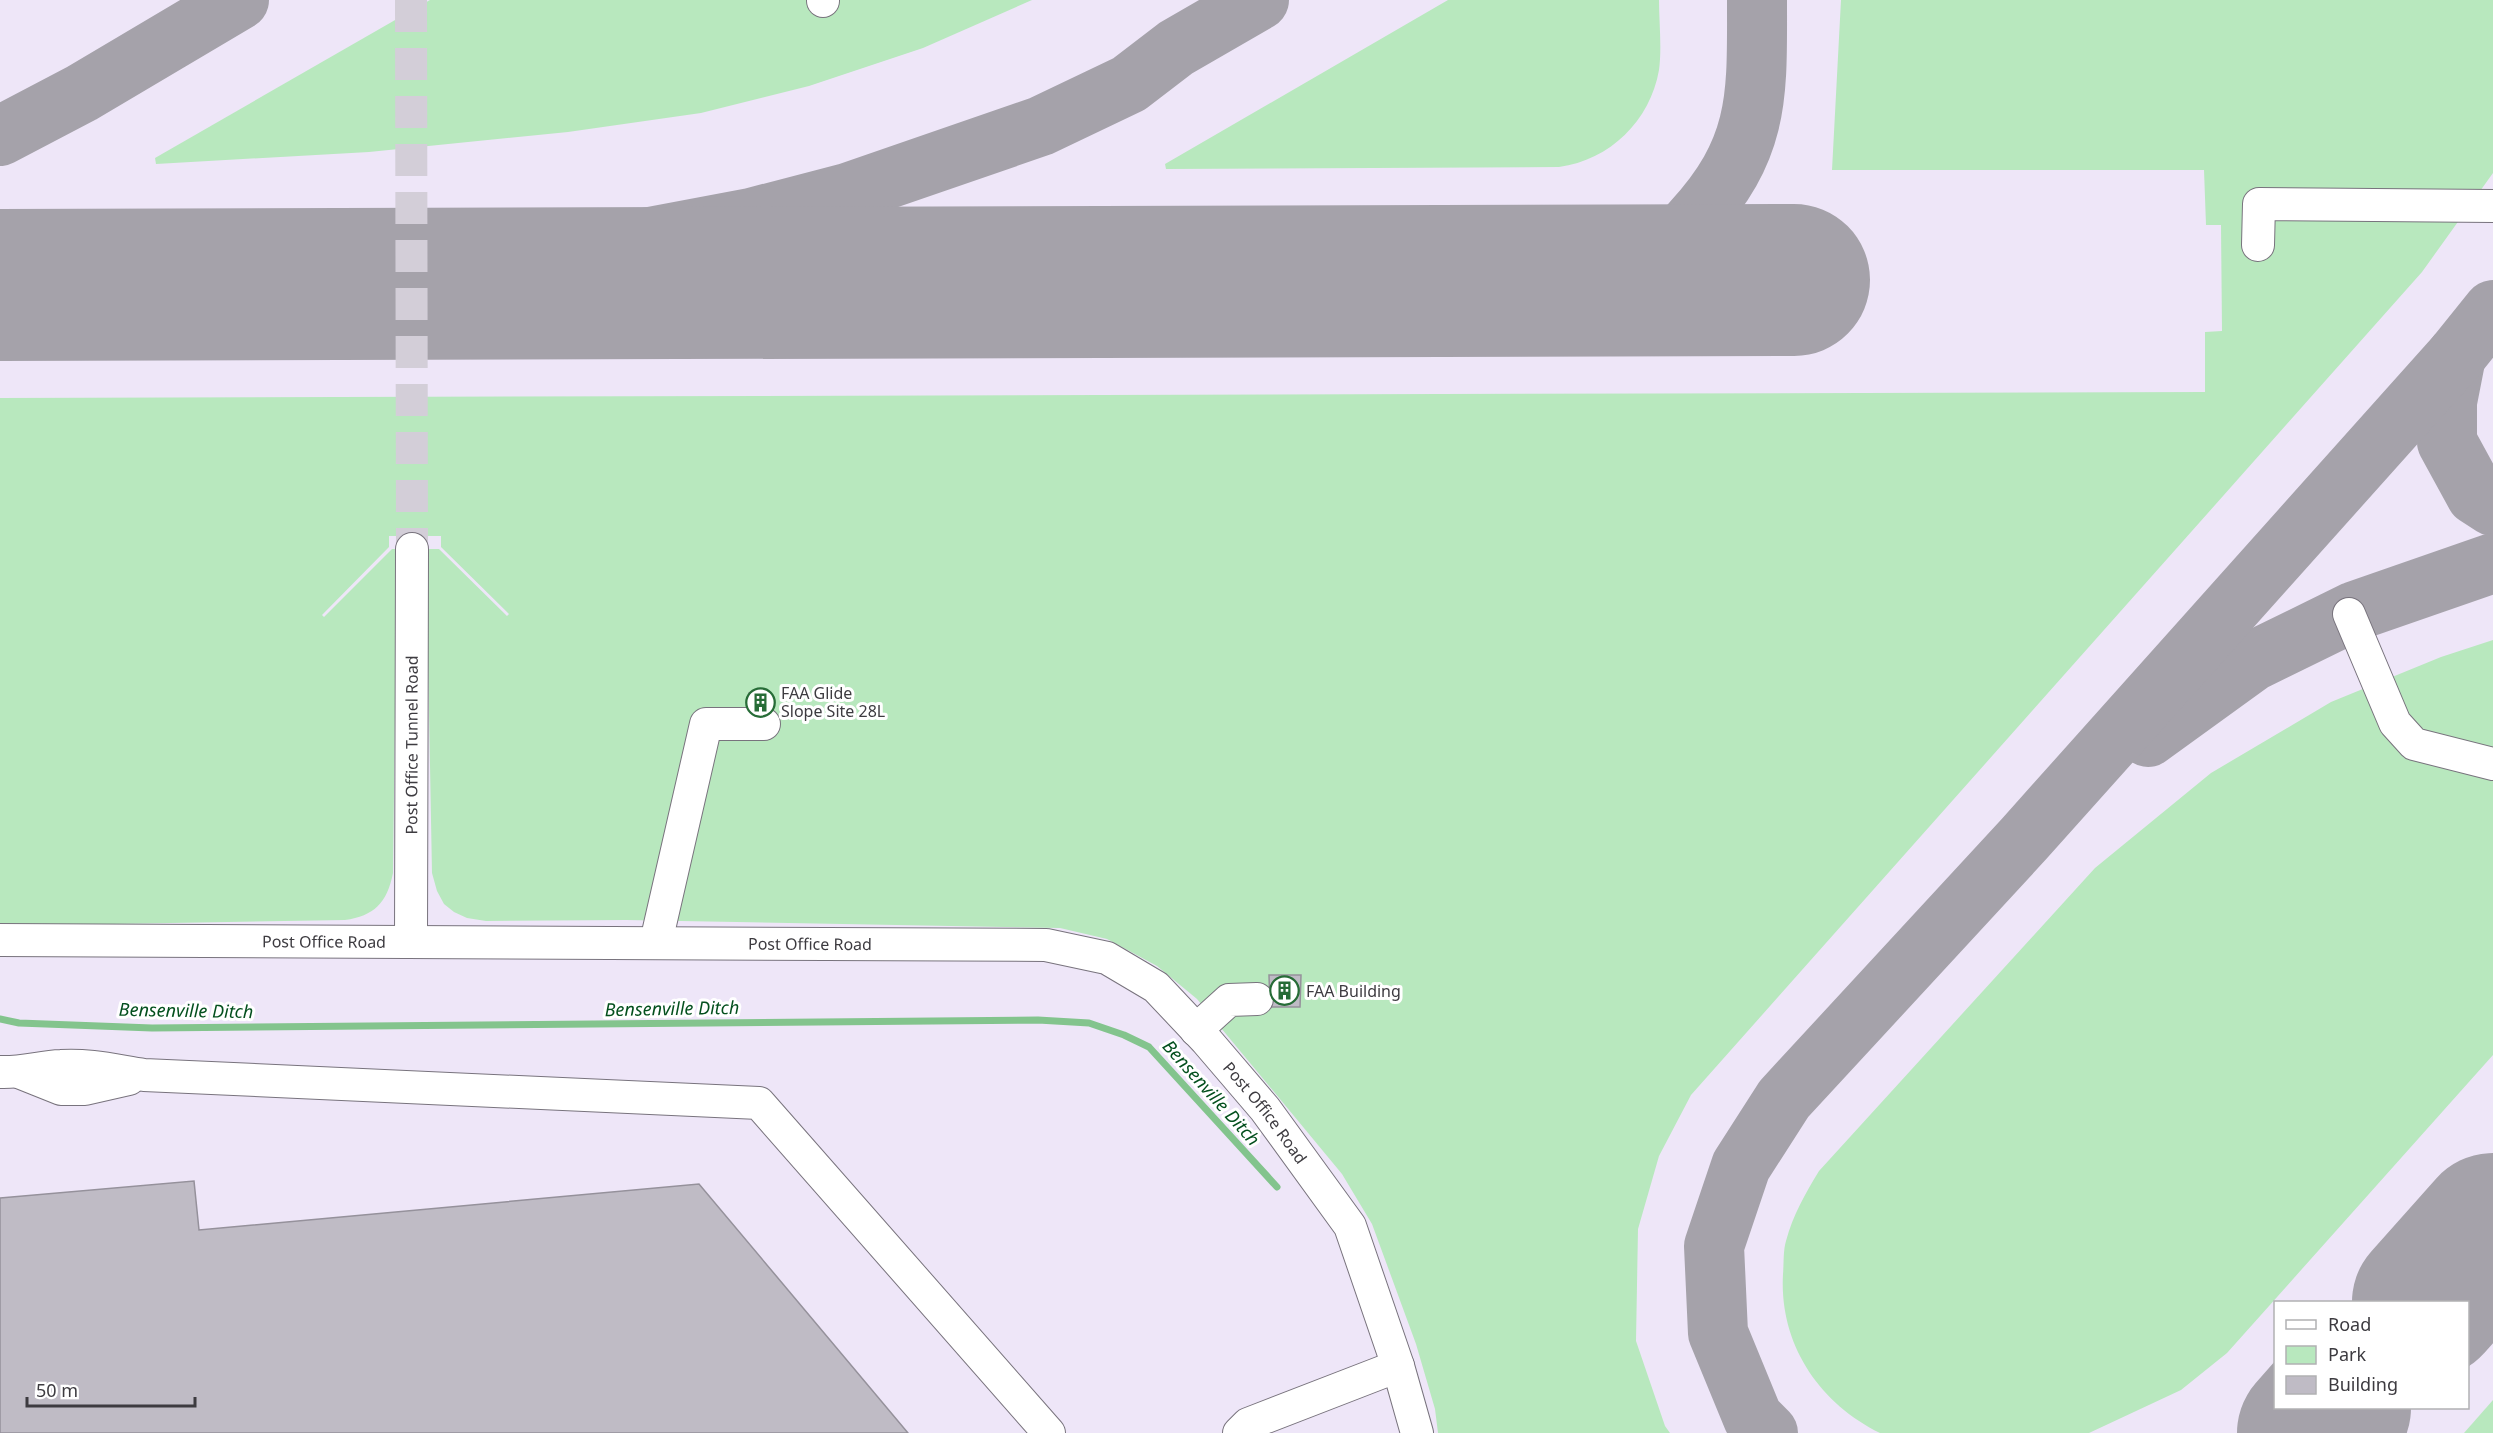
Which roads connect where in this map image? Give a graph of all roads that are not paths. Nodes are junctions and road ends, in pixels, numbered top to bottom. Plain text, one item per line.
1 (2493, 206) edge
2 (2258, 245) dead end
3 (412, 549) tunnel mouth
4 (2349, 614) dead end
5 (764, 724) dead end
6 (2493, 764) edge
7 (0, 940) edge
8 (411, 941) junction
9 (657, 942) junction
10 (1257, 999) dead end
11 (1197, 1030) junction
12 (10, 1072) edge
13 (144, 1076) junction
14 (1398, 1366) junction
15 (1279, 1422) edge
16 (1048, 1433) edge
17 (1239, 1433) edge
18 (1417, 1433) edge

1 - 2 lane
3 - 8 lane, Post Office Tunnel Road
4 - 6 lane
5 - 9 lane
7 - 8 lane, Post Office Road
8 - 9 lane, Post Office Road
9 - 11 lane, Post Office Road
10 - 11 lane
11 - 14 lane, Post Office Road
12 - 13 lane
12 - 13 lane
13 - 16 lane
14 - 15 lane
14 - 18 lane, Post Office Road
15 - 17 lane

